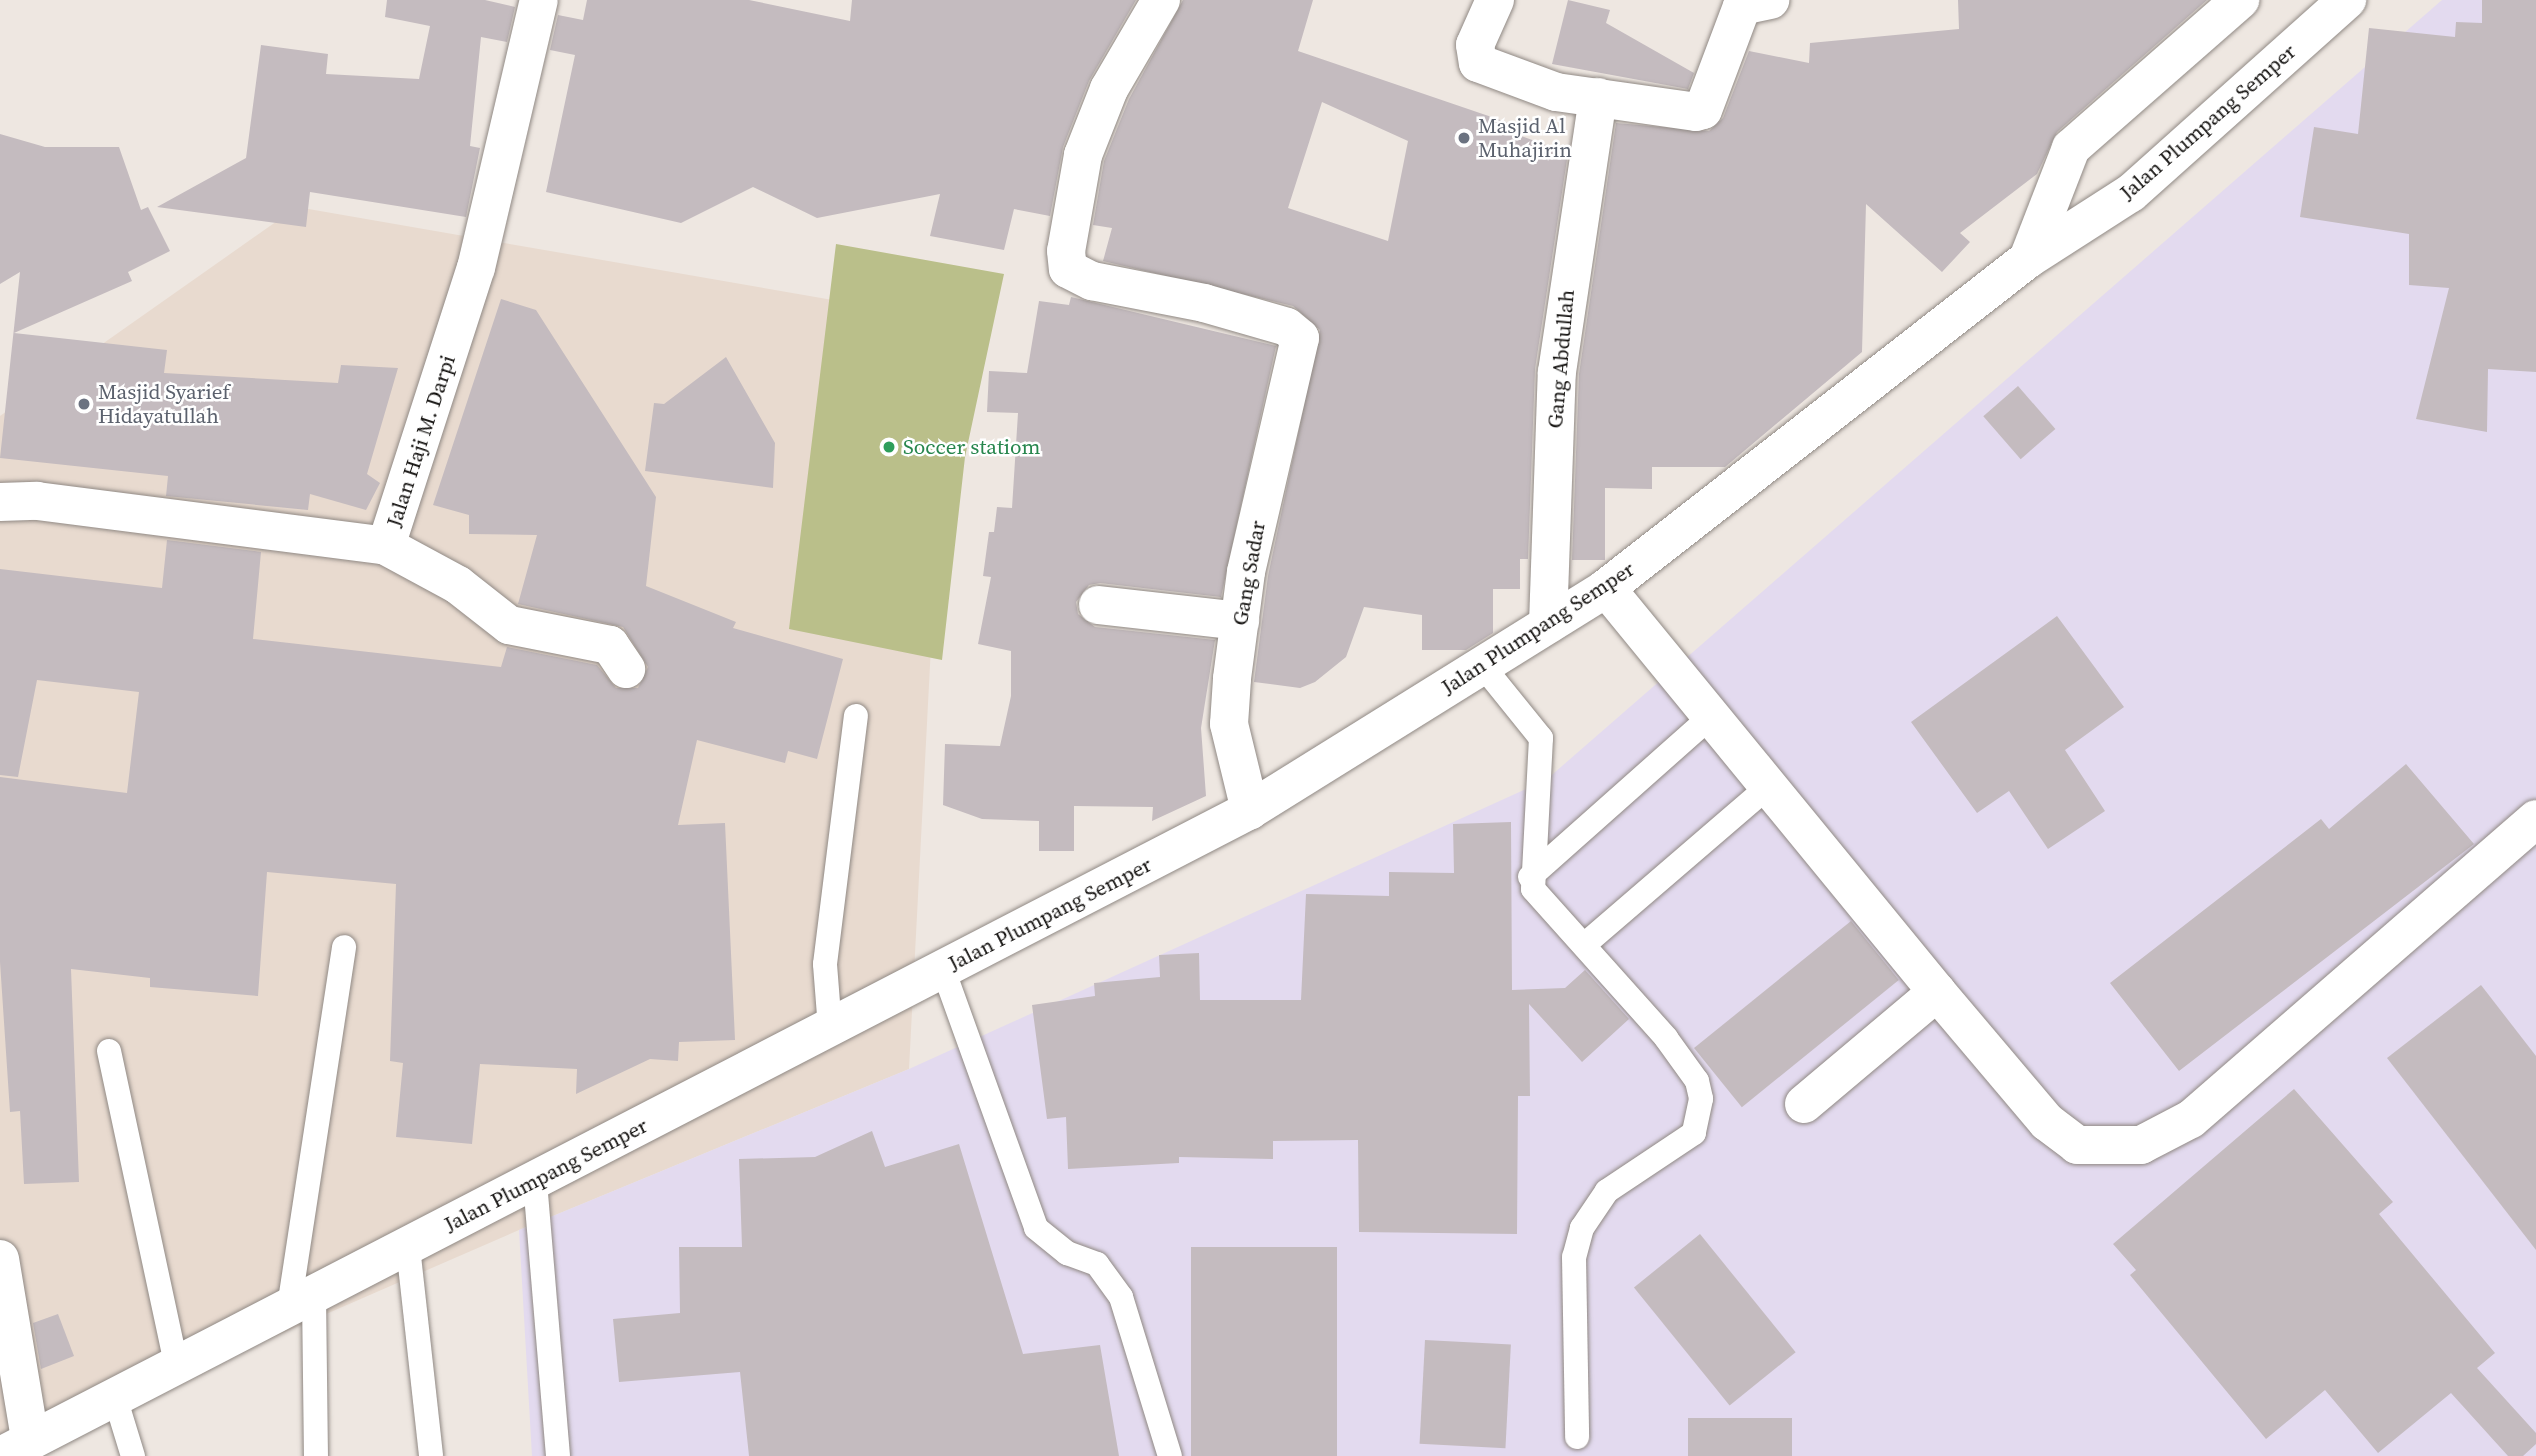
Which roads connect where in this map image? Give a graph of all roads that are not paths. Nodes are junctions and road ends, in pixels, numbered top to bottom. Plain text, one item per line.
1 (539, 0) edge
2 (1161, 0) edge
3 (1495, 0) edge
4 (1770, 0) edge
5 (2240, 0) edge
6 (2347, 0) edge
7 (1598, 97) junction
8 (2028, 259) junction
9 (0, 502) edge
10 (386, 546) junction
11 (1606, 588) junction
12 (1098, 605) dead end
13 (1240, 621) junction
14 (1548, 624) junction
15 (1482, 665) junction
16 (626, 669) dead end
17 (856, 716) dead end
18 (1710, 717) junction
19 (1768, 787) junction
20 (1250, 810) junction
21 (2536, 819) edge
22 (1530, 877) junction
23 (1584, 945) junction
24 (344, 947) dead end
25 (943, 969) junction
26 (1937, 992) junction
27 (830, 1028) junction
28 (109, 1051) dead end
29 (1804, 1104) dead end
30 (535, 1182) junction
31 (408, 1247) junction
32 (0, 1259) edge
33 (301, 1301) junction
34 (176, 1363) junction
35 (114, 1394) junction
36 (1577, 1437) dead end
37 (16, 1447) edge
38 (134, 1456) edge
39 (316, 1456) edge
40 (431, 1456) edge
41 (558, 1456) edge
42 (1170, 1456) edge

1 - 10 street, Jalan Haji M. Darpi
2 - 13 street, Gang Sadar
3 - 7 street
4 - 7 street
5 - 8 street
6 - 8 street, Jalan Plumpang Semper
7 - 14 street, Gang Abdullah
8 - 11 street, Jalan Plumpang Semper
9 - 10 street, Jalan Haji M. Darpi
10 - 16 street
11 - 14 street, Jalan Plumpang Semper
11 - 18 street
12 - 13 street
13 - 20 street, Gang Sadar
14 - 15 street, Jalan Plumpang Semper
15 - 20 street, Jalan Plumpang Semper
15 - 22 lane
17 - 27 lane
18 - 19 street
18 - 22 lane
19 - 23 lane
19 - 26 street
20 - 25 street, Jalan Plumpang Semper
21 - 26 street
22 - 23 lane
23 - 36 lane
24 - 33 lane
25 - 27 street, Jalan Plumpang Semper
25 - 42 lane
26 - 29 street
27 - 30 street, Jalan Plumpang Semper
28 - 34 lane
30 - 31 street, Jalan Plumpang Semper
30 - 41 lane
31 - 33 street, Jalan Plumpang Semper
31 - 40 lane
32 - 37 street
33 - 34 street, Jalan Plumpang Semper
33 - 39 lane
34 - 35 street, Jalan Plumpang Semper
35 - 37 street, Jalan Plumpang Semper
35 - 38 lane

